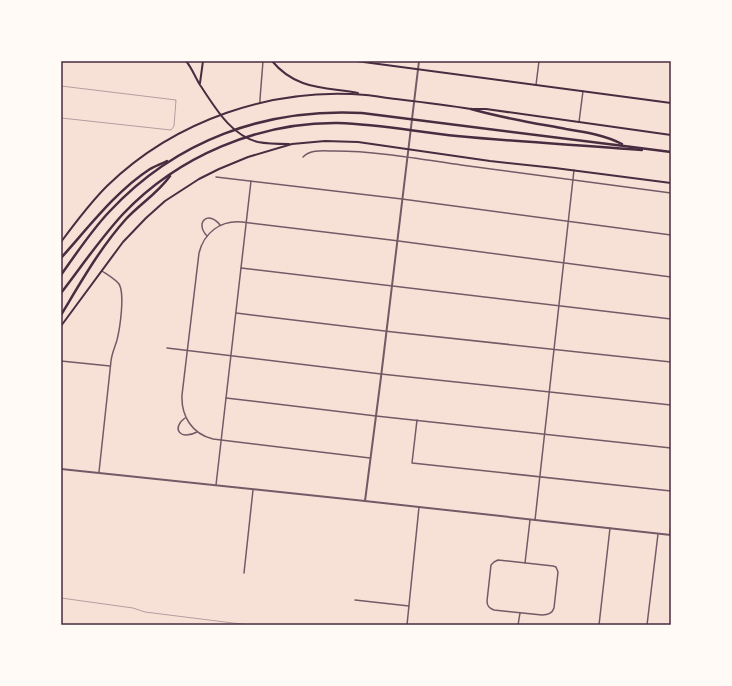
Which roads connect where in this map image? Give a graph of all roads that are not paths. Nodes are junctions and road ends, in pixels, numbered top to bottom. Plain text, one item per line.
1 (186, 61) edge
2 (203, 61) edge
3 (263, 61) edge
4 (272, 61) edge
5 (356, 61) edge
6 (419, 61) edge
7 (539, 61) edge
8 (418, 69) junction
9 (200, 84) junction
10 (536, 85) junction
11 (61, 86) edge
12 (583, 91) junction
13 (365, 95) junction
14 (414, 101) junction
15 (260, 103) junction
16 (671, 103) edge
17 (471, 109) junction
18 (221, 115) junction
19 (61, 118) edge
20 (579, 122) junction
21 (671, 135) edge
22 (292, 144) junction
23 (624, 146) junction
24 (408, 149) junction
25 (662, 151) junction
26 (671, 152) edge
27 (176, 157) junction
28 (303, 157) dead end
29 (406, 157) junction
30 (574, 170) junction
31 (172, 174) junction
32 (216, 177) dead end
33 (573, 180) junction
34 (251, 181) junction
35 (671, 183) edge
36 (671, 193) edge
37 (402, 199) junction
38 (568, 221) junction
39 (246, 222) junction
40 (220, 226) junction
41 (671, 235) edge
42 (207, 236) junction
43 (397, 241) junction
44 (61, 242) edge
45 (61, 258) edge
46 (563, 263) junction
47 (241, 268) junction
48 (102, 271) junction
49 (61, 275) edge
50 (671, 277) edge
51 (391, 287) junction
52 (61, 294) edge
53 (559, 306) junction
54 (236, 313) junction
55 (61, 315) edge
56 (671, 320) edge
57 (61, 326) edge
58 (386, 331) junction
59 (167, 348) dead end
60 (188, 350) junction
61 (554, 350) junction
62 (231, 355) junction
63 (61, 361) edge
64 (671, 362) edge
65 (110, 366) junction
66 (381, 374) junction
67 (549, 392) junction
68 (226, 398) junction
69 (671, 406) edge
70 (376, 416) junction
71 (186, 418) junction
72 (417, 420) junction
73 (197, 432) junction
74 (544, 434) junction
75 (221, 440) junction
76 (671, 448) edge
77 (370, 458) junction
78 (61, 469) edge
79 (99, 473) junction
80 (540, 477) junction
81 (216, 486) junction
82 (253, 490) junction
83 (671, 491) edge
84 (365, 501) junction
85 (419, 508) junction
86 (530, 520) junction
87 (535, 520) junction
88 (671, 524) edge
89 (610, 528) junction
90 (658, 534) junction
91 (670, 535) edge
92 (525, 563) junction
93 (244, 573) dead end
94 (61, 598) edge
95 (356, 600) dead end
96 (409, 606) junction
97 (520, 613) junction
98 (249, 625) edge
99 (407, 625) edge
100 (518, 625) edge
101 (599, 625) edge
102 (647, 625) edge

1 - 9 main road
2 - 9 main road
3 - 15 street
4 - 13 main road
5 - 8 main road
6 - 8 street
7 - 10 street
8 - 10 main road
8 - 14 street
9 - 18 main road
10 - 12 main road
11 - 19 lane
12 - 16 main road
12 - 20 street
13 - 14 main road
13 - 15 main road
14 - 17 main road
14 - 24 street
15 - 18 main road
17 - 20 main road
17 - 23 highway
18 - 22 main road
18 - 44 main road
20 - 21 main road
22 - 24 main road
22 - 48 main road
23 - 25 highway
23 - 27 highway
24 - 29 street
24 - 30 main road
25 - 26 highway
25 - 31 highway
27 - 45 highway
27 - 49 highway
28 - 29 street
29 - 33 street
29 - 37 street
30 - 33 street
30 - 35 main road
31 - 52 highway
31 - 55 highway
32 - 34 street
33 - 36 street
33 - 38 street
34 - 37 street
34 - 39 street
37 - 38 street
37 - 43 street
38 - 41 street
38 - 46 street
39 - 40 street
39 - 43 street
39 - 47 street
40 - 42 street
40 - 42 street
42 - 60 street
43 - 46 street
43 - 51 street
46 - 50 street
46 - 53 street
47 - 51 street
47 - 54 street
48 - 57 main road
48 - 65 street
51 - 53 street
51 - 58 street
53 - 56 street
53 - 61 street
54 - 58 street
54 - 62 street
58 - 61 street
58 - 66 street
59 - 60 street
60 - 62 street
60 - 71 street
61 - 64 street
61 - 67 street
62 - 66 street
62 - 68 street
63 - 65 street
65 - 79 street
66 - 67 street
66 - 70 street
67 - 69 street
67 - 74 street
68 - 70 street
68 - 75 street
70 - 72 street
70 - 77 street
71 - 73 street
71 - 73 street
72 - 74 street
72 - 80 street
73 - 75 street
74 - 76 street
74 - 80 street
75 - 77 street
75 - 81 street
77 - 84 street
78 - 79 street
79 - 81 street
80 - 83 street
80 - 87 street
81 - 82 street
82 - 84 street
82 - 93 street
84 - 85 street
85 - 86 street
85 - 96 street
86 - 87 street
86 - 92 street
87 - 89 street
88 - 91 street
89 - 90 street
89 - 101 street
90 - 91 street
90 - 102 street
92 - 97 street
92 - 97 street
94 - 98 lane
95 - 96 street
96 - 99 street
97 - 100 street

